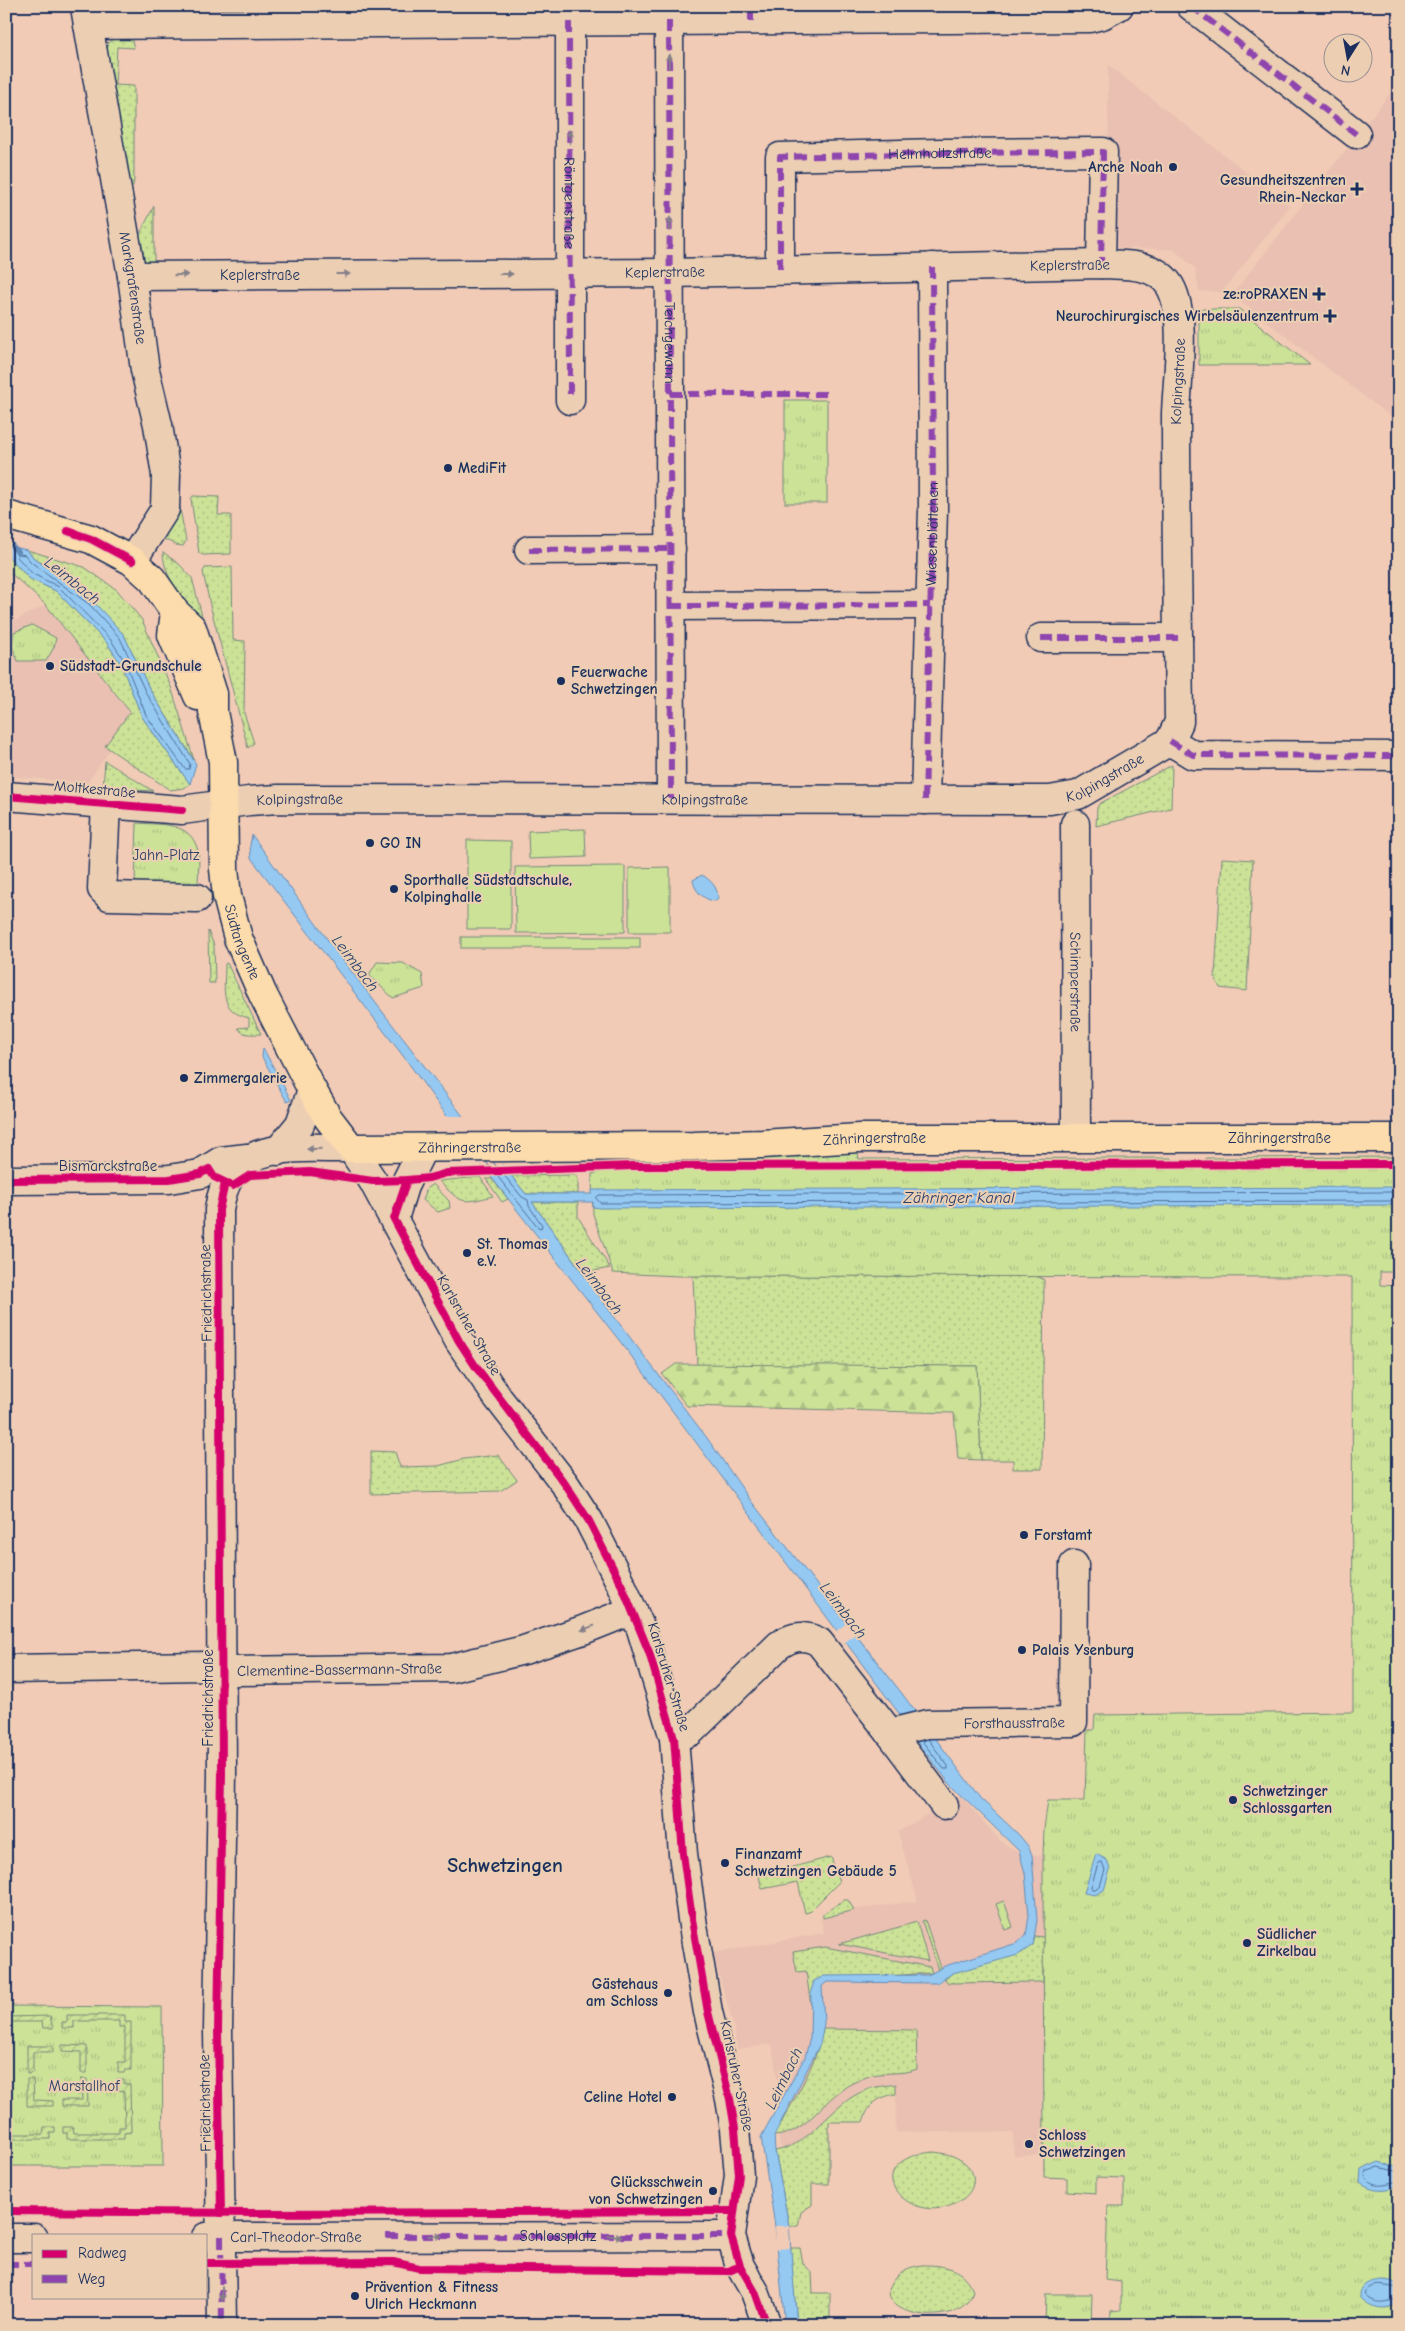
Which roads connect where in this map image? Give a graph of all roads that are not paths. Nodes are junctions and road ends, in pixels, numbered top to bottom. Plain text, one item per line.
1 (1119, 6) edge
2 (1191, 6) edge
3 (570, 14) edge
4 (751, 14) edge
5 (245, 15) edge
6 (86, 16) edge
7 (669, 21) junction
8 (1356, 134) dead end
9 (1101, 264) junction
10 (932, 268) junction
11 (780, 269) junction
12 (670, 273) junction
13 (571, 274) junction
14 (132, 276) junction
15 (1178, 305) joint
16 (570, 400) dead end
17 (15, 518) edge
18 (671, 549) junction
19 (529, 550) dead end
20 (132, 561) junction
21 (930, 605) junction
22 (671, 606) junction
23 (1040, 638) dead end
24 (1178, 638) junction
25 (1170, 740) junction
26 (1399, 756) edge
27 (6, 796) edge
28 (671, 800) junction
29 (925, 800) junction
30 (106, 804) junction
31 (224, 804) junction
32 (1075, 824) dead end
33 (197, 898) dead end
34 (312, 1090) junction
35 (1076, 1138) junction
36 (1399, 1138) edge
37 (350, 1148) junction
38 (422, 1148) junction
39 (278, 1151) junction
40 (247, 1158) junction
41 (6, 1180) edge
42 (394, 1219) junction
43 (1074, 1565) dead end
44 (633, 1610) junction
45 (6, 1669) edge
46 (221, 1669) junction
47 (908, 1729) junction
48 (674, 1738) junction
49 (944, 1805) dead end
50 (214, 2236) edge
51 (386, 2236) joint
52 (732, 2236) junction
53 (6, 2238) edge
54 (32, 2238) edge
55 (222, 2325) edge
56 (767, 2325) edge

1 - 4 street
2 - 8 street
3 - 5 street
3 - 7 street
13 -> 3 street, Röntgenstraße
4 - 7 street
5 - 6 street
6 - 14 street, Markgrafenstraße
12 -> 7 street, Teichgewann
9 - 10 street, Keplerstraße
9 - 11 street, Helmholtzstraße
9 - 15 street, Keplerstraße
10 - 11 street, Keplerstraße
10 - 21 street, Wiesenblättchen
11 - 12 street, Keplerstraße
12 - 13 street, Keplerstraße
12 - 18 street, Teichgewann
14 -> 13 street, Keplerstraße
13 - 16 street, Röntgenstraße
14 - 20 street, Markgrafenstraße
15 - 24 street, Kolpingstraße
17 - 20 main road, Südtangente
18 - 19 street
18 - 22 street, Teichgewann
20 - 31 main road, Südtangente
21 - 22 street
21 - 29 street, Wiesenblättchen
22 - 28 street, Teichgewann
23 - 24 street
24 - 25 street, Kolpingstraße
25 - 26 street
25 - 29 street, Kolpingstraße
27 - 30 street, Moltkestraße
28 - 29 street, Kolpingstraße
28 - 31 street, Kolpingstraße
30 - 31 street, Moltkestraße
30 - 33 street, Moltkestraße
31 - 34 main road, Südtangente
32 - 35 street, Schimperstraße
34 - 37 main road, Südtangente
34 - 39 street
35 - 36 main road, Zähringerstraße
35 - 38 main road, Zähringerstraße
37 - 38 main road, Zähringerstraße
37 -> 39 street
37 - 42 street, Karlsruher Straße
38 - 42 street
39 - 40 street
40 - 41 street, Bismarckstraße
40 - 46 street, Friedrichstraße
42 - 44 street, Karlsruher Straße
43 - 47 street, Forsthausstraße
44 -> 46 street, Clementine-Bassermann-Straße
44 - 48 street, Karlsruher Straße
45 - 46 street, Clementine-Bassermann-Straße
46 - 50 street, Friedrichstraße
47 - 48 street
47 - 49 street
48 - 52 street, Karlsruher Straße
50 - 51 street, Carl-Theodor-Straße
50 -> 55 street, Friedrichstraße
51 -> 52 street, Schlossplatz
52 - 56 street
53 - 54 street

